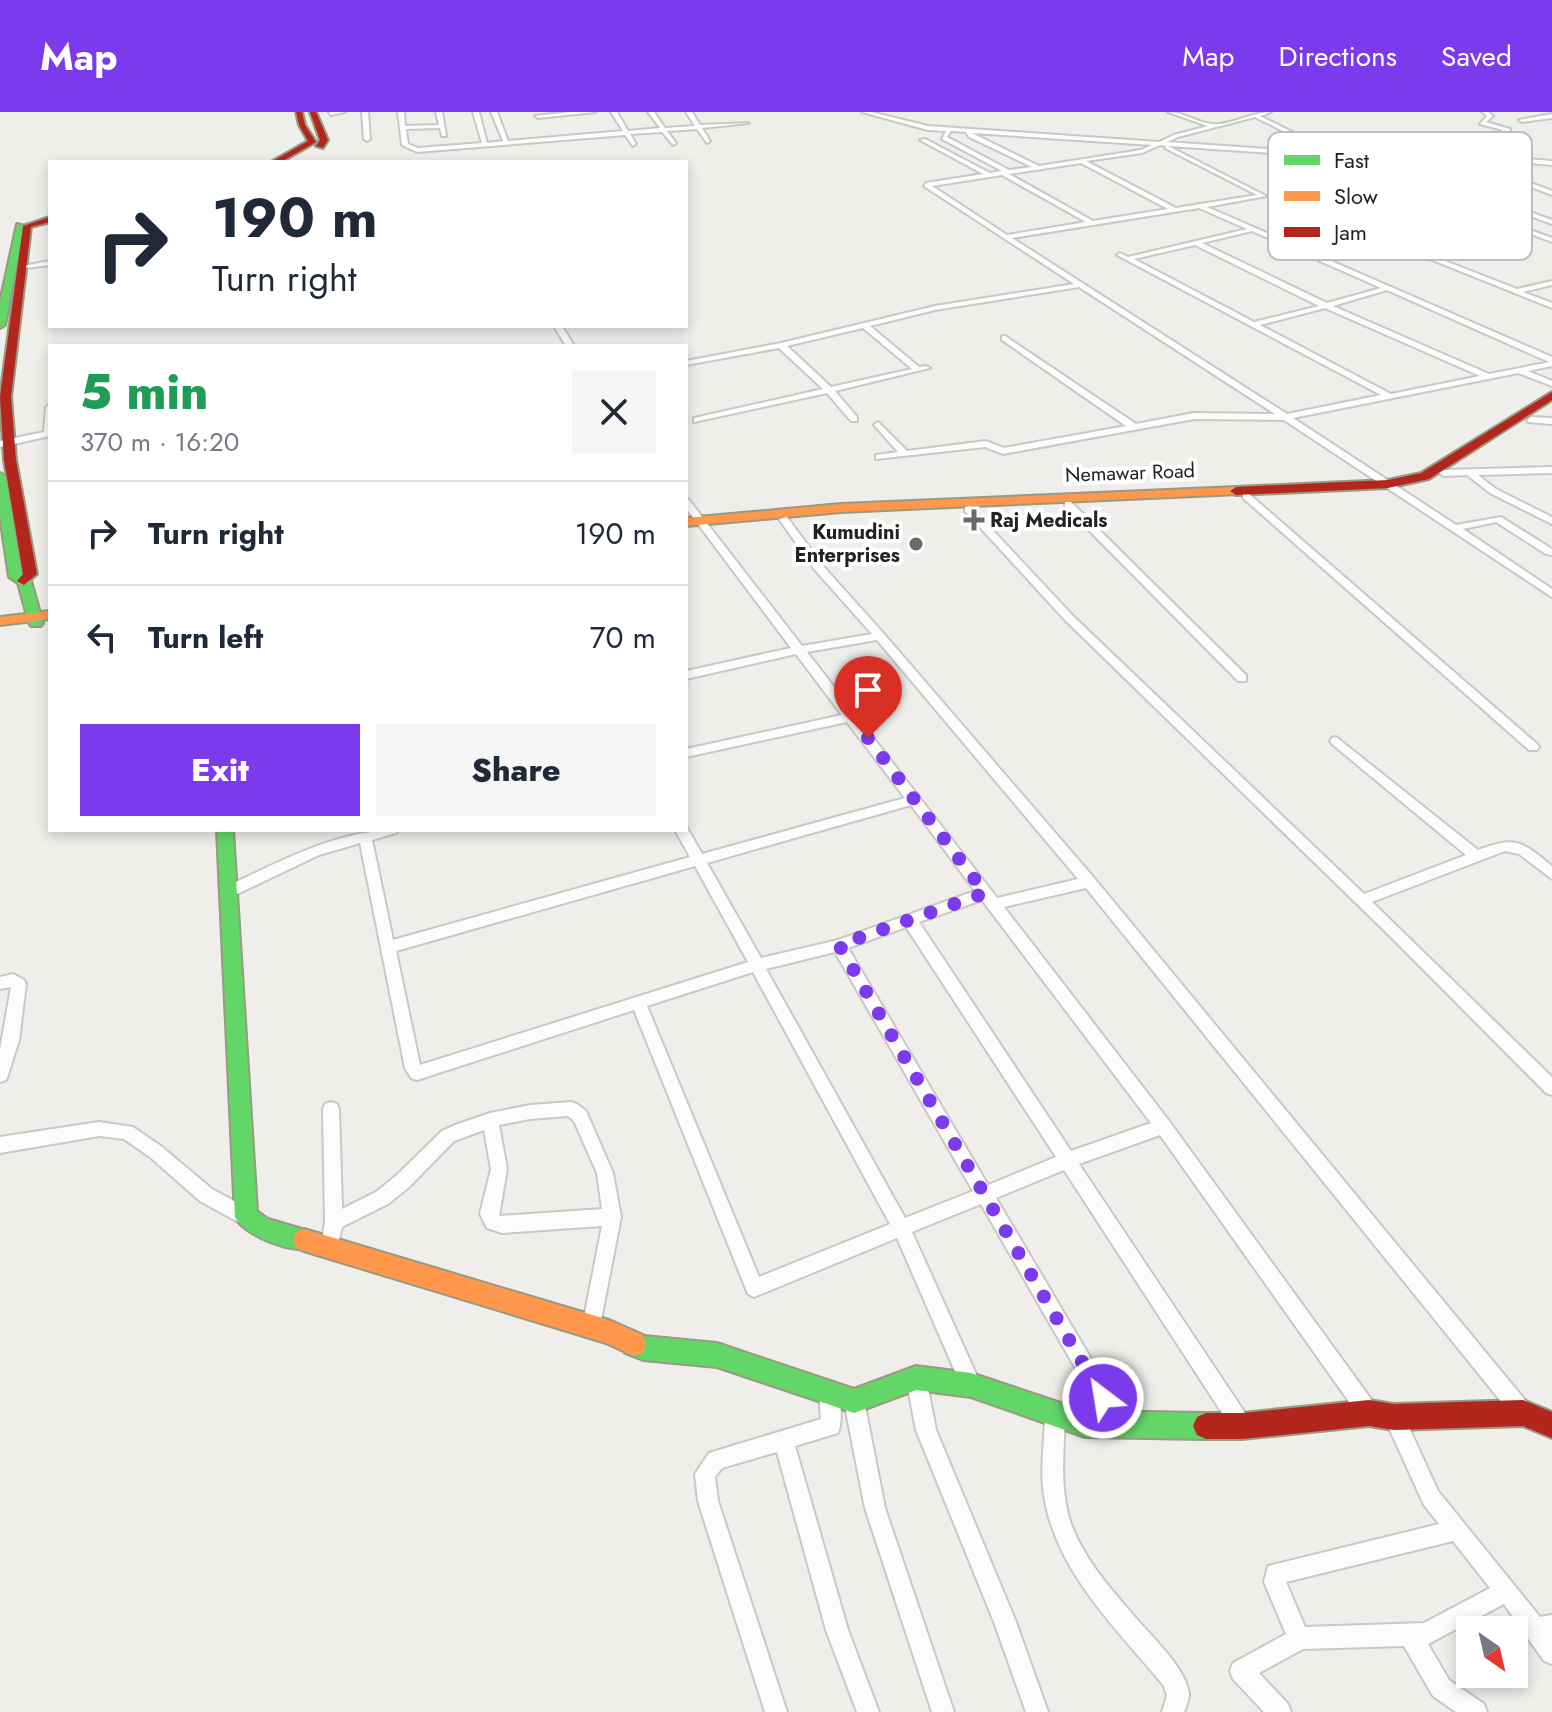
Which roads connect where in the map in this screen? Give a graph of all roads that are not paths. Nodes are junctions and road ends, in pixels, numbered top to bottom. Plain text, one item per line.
1 (299, 112) edge
2 (313, 112) edge
3 (342, 112) edge
4 (365, 112) edge
5 (401, 112) edge
6 (439, 112) edge
7 (476, 112) edge
8 (494, 112) edge
9 (580, 112) edge
10 (592, 112) edge
11 (614, 112) edge
12 (651, 112) edge
13 (689, 112) edge
14 (865, 112) edge
15 (1171, 112) edge
16 (1268, 112) edge
17 (1485, 112) edge
18 (331, 113) edge
19 (537, 114) edge
20 (1257, 116) junction
21 (1552, 116) edge
22 (1522, 120) dead end
23 (497, 121) junction
24 (479, 123) junction
25 (746, 123) dead end
26 (442, 126) junction
27 (699, 126) junction
28 (1213, 126) junction
29 (403, 128) junction
30 (663, 129) junction
31 (950, 129) junction
32 (967, 130) junction
33 (626, 132) junction
34 (1289, 132) edge
35 (1503, 132) edge
36 (588, 135) junction
37 (367, 139) dead end
38 (547, 139) junction
39 (923, 140) dead end
40 (707, 141) dead end
41 (506, 142) junction
42 (673, 143) dead end
43 (485, 144) junction
44 (633, 144) dead end
45 (1160, 144) junction
46 (447, 147) junction
47 (1268, 151) edge
48 (279, 160) edge
49 (291, 160) edge
50 (1083, 161) junction
51 (1532, 161) edge
52 (1552, 163) edge
53 (1037, 168) junction
54 (1006, 173) junction
55 (989, 175) junction
56 (1532, 185) edge
57 (1552, 193) edge
58 (1200, 206) junction
59 (1175, 210) junction
60 (1532, 215) edge
61 (48, 218) edge
62 (48, 219) edge
63 (1552, 222) edge
64 (1092, 223) junction
65 (1254, 229) junction
66 (1532, 233) edge
67 (1268, 235) edge
68 (1004, 237) junction
69 (1552, 240) edge
70 (1196, 243) junction
71 (1324, 260) edge
72 (1438, 260) edge
73 (48, 264) edge
74 (19, 278) junction
75 (1552, 283) edge
76 (1079, 285) junction
77 (1387, 288) junction
78 (1515, 292) junction
79 (1326, 306) junction
80 (1552, 306) edge
81 (1, 316) edge
82 (863, 324) junction
83 (1253, 325) junction
84 (1005, 338) dead end
85 (781, 345) junction
86 (1552, 362) edge
87 (688, 363) edge
88 (1519, 371) junction
89 (1487, 376) junction
90 (1552, 384) edge
91 (829, 390) junction
92 (1552, 395) edge
93 (1389, 396) junction
94 (1552, 406) edge
95 (1285, 417) junction
96 (854, 419) dead end
97 (697, 420) dead end
98 (1531, 420) junction
99 (1552, 421) edge
100 (878, 425) dead end
101 (1134, 427) junction
102 (48, 434) edge
103 (5, 443) edge
104 (904, 453) junction
105 (879, 457) dead end
106 (1552, 470) edge
107 (1444, 473) junction
108 (1470, 474) junction
109 (0, 477) edge
110 (1392, 486) junction
111 (1315, 491) junction
112 (1246, 496) junction
113 (1068, 504) junction
114 (930, 507) junction
115 (968, 509) junction
116 (784, 519) junction
117 (1552, 521) edge
118 (693, 525) edge
119 (1454, 528) junction
120 (1550, 552) dead end
121 (24, 581) junction
122 (1552, 582) edge
123 (1537, 584) junction
124 (1552, 594) edge
125 (42, 619) edge
126 (0, 621) edge
127 (0, 627) edge
128 (880, 636) junction
129 (796, 650) junction
130 (688, 675) edge
131 (1242, 678) dead end
132 (852, 717) junction
133 (1336, 741) dead end
134 (1533, 747) dead end
135 (688, 753) edge
136 (914, 800) junction
137 (225, 832) edge
138 (384, 832) edge
139 (683, 832) edge
140 (365, 837) junction
141 (1476, 856) junction
142 (699, 862) junction
143 (1552, 874) edge
144 (1089, 882) junction
145 (230, 891) junction
146 (989, 899) junction
147 (1362, 900) junction
148 (911, 922) junction
149 (839, 945) junction
150 (388, 947) junction
151 (757, 965) junction
152 (0, 983) edge
153 (638, 1003) junction
154 (0, 1075) edge
155 (1552, 1088) edge
156 (331, 1109) dead end
157 (490, 1120) junction
158 (1163, 1126) junction
159 (0, 1145) edge
160 (1069, 1160) junction
161 (984, 1196) junction
162 (246, 1217) junction
163 (612, 1217) junction
164 (334, 1222) junction
165 (902, 1230) junction
166 (330, 1247) junction
167 (591, 1328) junction
168 (916, 1378) junction
169 (971, 1385) junction
170 (829, 1393) junction
171 (854, 1401) junction
172 (1369, 1413) junction
173 (1523, 1413) junction
174 (1055, 1414) junction
175 (1394, 1417) junction
176 (1118, 1423) junction
177 (1552, 1425) edge
178 (1242, 1426) junction
179 (784, 1442) junction
180 (1457, 1530) junction
181 (1505, 1592) junction
182 (1544, 1628) edge
183 (1410, 1635) junction
184 (1299, 1639) junction
185 (1552, 1653) edge
186 (776, 1712) edge
187 (868, 1712) edge
188 (943, 1712) edge
189 (1037, 1712) edge
190 (1173, 1712) edge
191 (1280, 1712) edge
192 (1476, 1712) edge

1 - 48 main road
2 - 49 main road
3 - 18 street
4 - 37 street
5 - 29 street
6 - 26 street
7 - 24 street
8 - 23 street
9 - 10 street
9 - 19 street
9 - 36 street
11 - 33 street
12 - 30 street
13 - 27 street
14 - 31 street
15 - 28 street
16 - 20 street
17 - 35 street
19 - 38 street
20 - 28 street
20 - 34 street
21 - 22 street
23 - 24 street
23 - 41 street
24 - 43 street
25 - 27 street
26 - 29 street
26 - 46 street
27 - 30 street
27 - 40 street
28 - 45 street
29 - 46 street
30 - 33 street
30 - 42 street
31 - 32 street
31 - 54 street
32 - 45 street
32 - 53 street
33 - 36 street
33 - 44 street
36 - 38 street
38 - 41 street
39 - 55 street
41 - 43 street
43 - 46 street
45 - 47 street
45 - 50 street
45 - 58 street
50 - 53 street
50 - 59 street
51 - 52 street
53 - 54 street
54 - 55 street
54 - 64 street
55 - 68 street
56 - 57 street
58 - 59 street
58 - 65 street
59 - 64 street
60 - 63 street
61 - 74 main road
62 - 74 main road
64 - 68 street
65 - 67 street
65 - 70 street
66 - 69 street
68 - 76 street
70 - 79 street
70 - 83 street
71 - 77 street
72 - 78 street
73 - 74 street
74 - 81 main road
74 - 103 main road
75 - 78 street
76 - 82 street
76 - 95 street
77 - 79 street
77 - 86 street
78 - 80 street
79 - 83 street
79 - 89 street
82 - 85 street
82 - 91 street
83 - 93 street
84 - 101 street
85 - 87 street
85 - 91 street
86 - 88 street
88 - 89 street
88 - 90 street
89 - 93 street
91 - 96 street
91 - 97 street
92 - 110 main road, Nemawar Road
93 - 95 street
94 - 98 main road, Nemawar Road
95 - 101 street
95 - 110 street
98 - 99 street
98 - 107 main road, Nemawar Road
100 - 104 street
101 - 104 street
102 - 103 street
103 - 121 main road
104 - 105 street
106 - 108 street
107 - 108 street
107 - 110 main road, Nemawar Road
108 - 117 street
109 - 121 main road
110 - 111 main road, Nemawar Road
110 - 119 street
111 - 112 main road, Nemawar Road
111 - 114 main road, Nemawar Road
112 - 113 main road, Nemawar Road
112 - 134 street
113 - 115 main road, Nemawar Road
113 - 131 street
114 - 115 main road, Nemawar Road
114 - 116 main road, Nemawar Road
114 - 118 main road, Nemawar Road
115 - 147 street
116 - 118 main road, Nemawar Road
116 - 128 street
118 - 129 street
119 - 120 street
119 - 123 street
121 - 125 main road
122 - 123 street
123 - 124 street
125 - 126 main road
125 - 127 main road
128 - 129 street
128 - 144 street
129 - 130 street
129 - 132 street
132 - 135 street
132 - 136 street
133 - 141 street
136 - 142 street
136 - 146 street
137 - 145 main road
138 - 140 street
139 - 142 street
140 - 145 street
140 - 150 street
141 - 143 street
141 - 147 street
142 - 150 street
142 - 151 street
144 - 146 street
144 - 173 street
145 - 162 main road
146 - 148 street
146 - 158 street
147 - 155 street
148 - 149 street
148 - 160 street
149 - 151 street
149 - 161 street
150 - 153 street
151 - 153 street
151 - 165 street
152 - 154 street
153 - 165 street
156 - 164 street
157 - 163 street
157 - 163 street
157 - 164 street
158 - 160 street
158 - 172 street
159 - 162 street
160 - 161 street
160 - 178 street
161 - 165 street
161 - 176 street
162 - 166 main road
163 - 167 street
164 - 166 street
165 - 169 street
166 - 167 main road
167 - 170 main road
168 - 169 main road
168 - 171 main road
168 - 189 street
169 - 174 main road
170 - 171 main road
170 - 179 street
171 - 188 street
172 - 175 main road
172 - 178 main road
173 - 175 main road
173 - 177 main road
174 - 176 main road
174 - 190 street
175 - 180 street
176 - 178 main road
179 - 186 street
179 - 187 street
180 - 181 street
180 - 184 street
181 - 182 street
181 - 183 street
182 - 185 street
183 - 184 street
183 - 192 street
184 - 191 street

